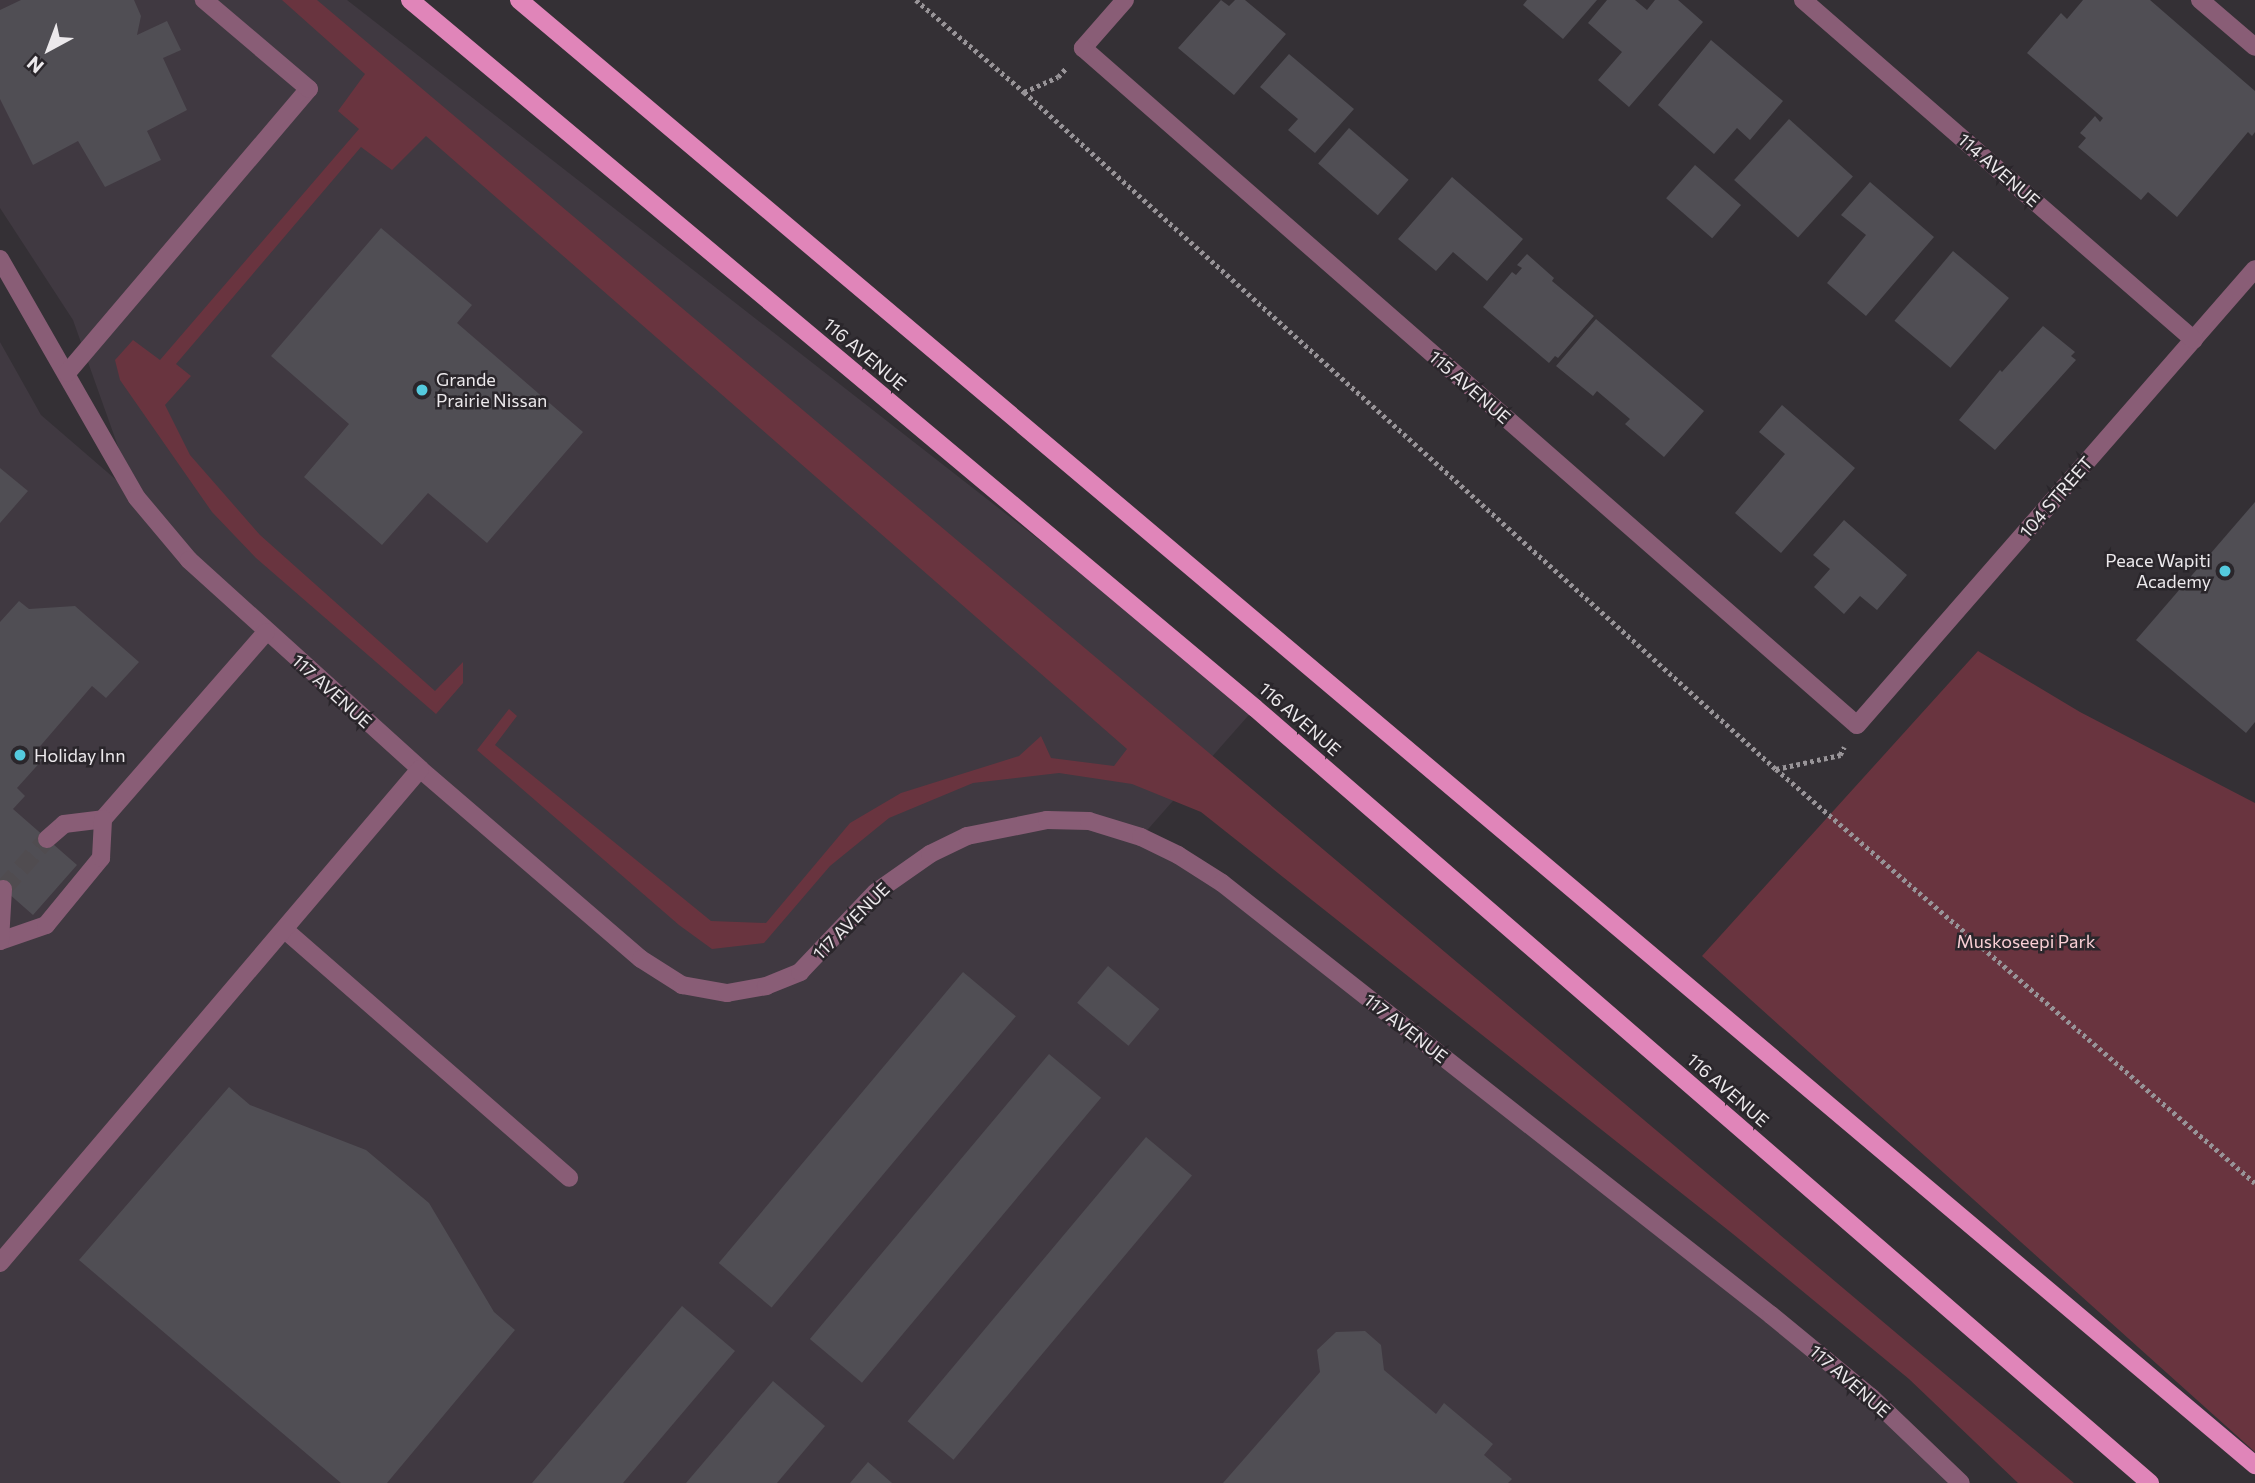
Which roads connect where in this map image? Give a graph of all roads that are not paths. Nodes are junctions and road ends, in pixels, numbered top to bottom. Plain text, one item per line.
1 (204, 0) edge
2 (410, 0) edge
3 (519, 0) edge
4 (1125, 0) edge
5 (1803, 0) edge
6 (2200, 0) edge
7 (2255, 47) edge
8 (0, 259) edge
9 (2255, 269) edge
10 (2194, 340) junction
11 (67, 373) junction
12 (265, 632) junction
13 (1857, 725) joint
14 (420, 769) junction
15 (103, 819) junction
16 (47, 839) tunnel mouth
17 (3, 889) dead end
18 (285, 930) junction
19 (0, 941) edge
20 (569, 1178) dead end
21 (0, 1263) edge
22 (2255, 1465) edge
23 (1961, 1483) edge
24 (2150, 1483) edge

1 - 11 street
2 - 24 main road, 116 AVENUE
3 - 22 main road
4 - 13 street, 115 AVENUE
5 - 10 street, 114 AVENUE
6 - 7 street
8 - 11 street, 117 AVENUE
9 - 10 street, 104 STREET
10 - 13 street, 104 STREET
11 - 12 street, 117 AVENUE
12 - 14 street, 117 AVENUE
12 - 15 street
14 - 18 street
14 - 23 street, 117 AVENUE
15 - 16 street
15 - 19 street
17 - 19 street
18 - 20 street
18 - 21 street

